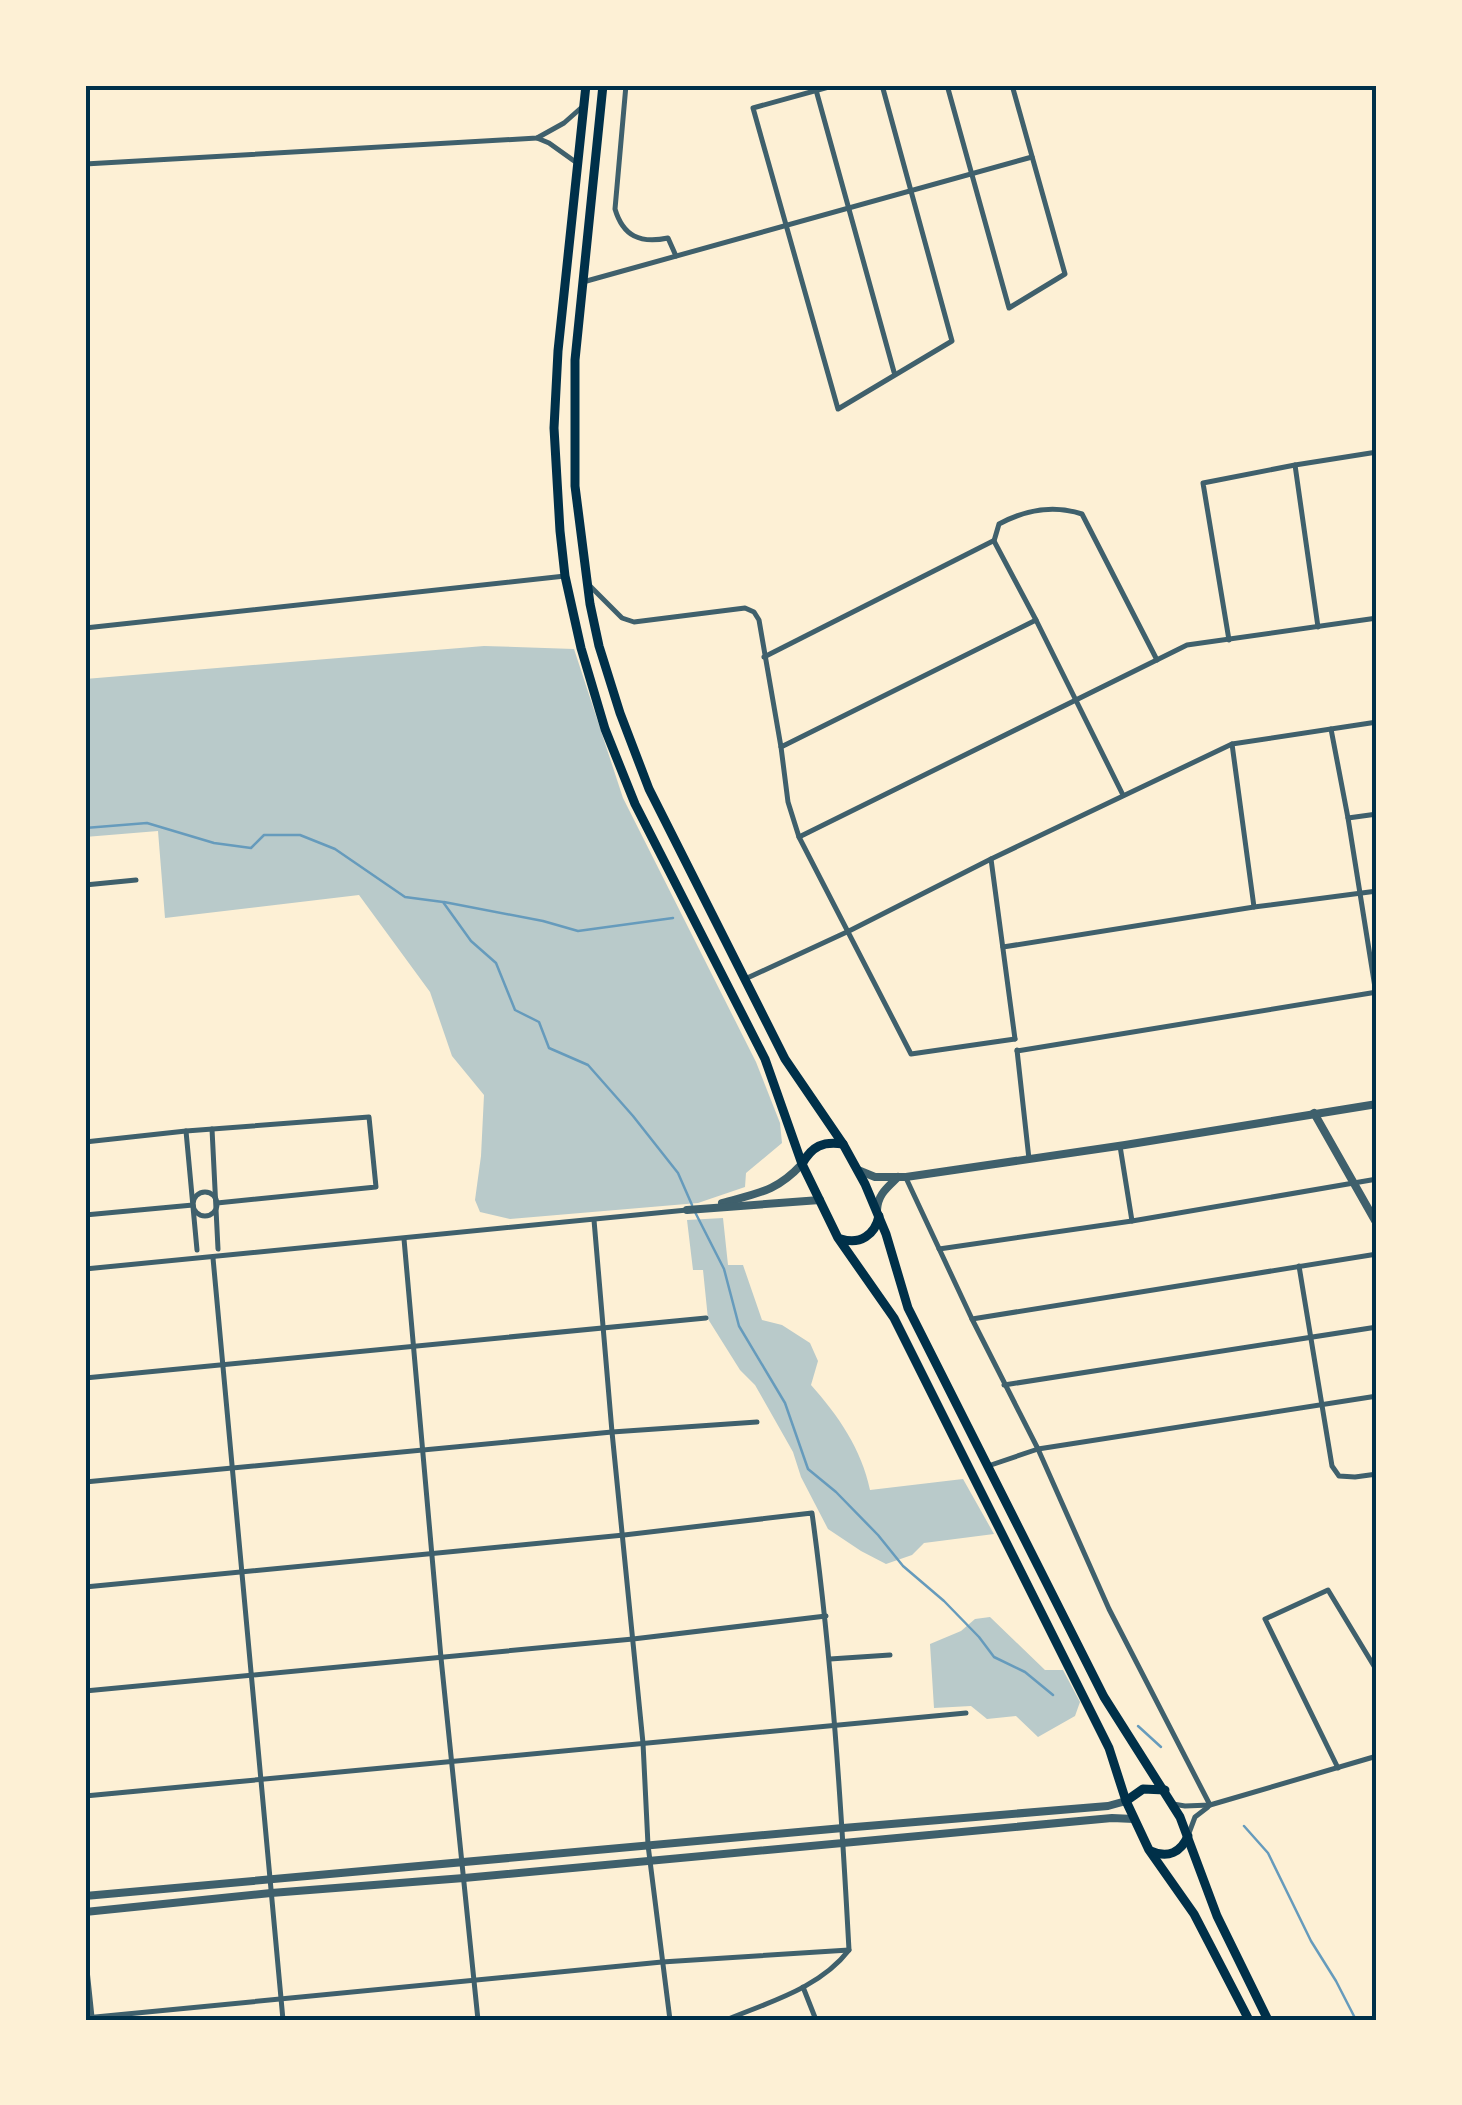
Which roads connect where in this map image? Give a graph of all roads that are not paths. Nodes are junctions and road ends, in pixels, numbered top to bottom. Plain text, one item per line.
1 (586, 85) edge
2 (604, 85) edge
3 (626, 85) edge
4 (836, 85) edge
5 (882, 85) edge
6 (948, 85) edge
7 (1012, 85) edge
8 (816, 90) junction
9 (583, 106) junction
10 (538, 138) junction
11 (1032, 157) junction
12 (85, 164) edge
13 (578, 164) junction
14 (972, 174) junction
15 (911, 191) junction
16 (849, 208) junction
17 (786, 226) junction
18 (676, 256) junction
19 (582, 282) junction
20 (895, 373) junction
21 (1377, 452) edge
22 (1295, 464) junction
23 (994, 541) junction
24 (565, 576) junction
25 (586, 582) junction
26 (1377, 618) edge
27 (1036, 620) junction
28 (1318, 627) junction
29 (85, 628) edge
30 (1229, 640) junction
31 (764, 657) junction
32 (1157, 660) junction
33 (1076, 701) junction
34 (1377, 722) edge
35 (1331, 729) junction
36 (1232, 744) junction
37 (781, 747) junction
38 (1123, 795) junction
39 (1377, 814) edge
40 (1348, 818) junction
41 (799, 837) junction
42 (991, 859) junction
43 (136, 880) dead end
44 (85, 885) edge
45 (1377, 891) edge
46 (1359, 894) junction
47 (1254, 907) junction
48 (849, 931) junction
49 (1003, 947) junction
50 (745, 979) junction
51 (1377, 995) edge
52 (1016, 1039) junction
53 (1017, 1051) junction
54 (1377, 1104) edge
55 (1314, 1113) junction
56 (212, 1129) junction
57 (186, 1131) junction
58 (85, 1142) edge
59 (843, 1144) junction
60 (1120, 1146) junction
61 (1029, 1159) junction
62 (802, 1164) junction
63 (858, 1170) junction
64 (902, 1177) junction
65 (1377, 1180) edge
66 (1352, 1184) junction
67 (820, 1200) junction
68 (218, 1202) junction
69 (194, 1205) junction
70 (704, 1208) junction
71 (688, 1210) joint
72 (878, 1213) junction
73 (85, 1215) edge
74 (594, 1220) junction
75 (1132, 1221) junction
76 (1377, 1224) edge
77 (838, 1238) junction
78 (404, 1239) junction
79 (218, 1248) dead end
80 (197, 1250) dead end
81 (938, 1250) junction
82 (1377, 1254) edge
83 (212, 1258) junction
84 (1299, 1266) junction
85 (85, 1269) edge
86 (706, 1318) dead end
87 (972, 1319) junction
88 (1377, 1327) edge
89 (603, 1329) junction
90 (1312, 1338) junction
91 (413, 1347) junction
92 (223, 1365) junction
93 (85, 1378) edge
94 (1004, 1385) junction
95 (1377, 1396) edge
96 (1323, 1404) junction
97 (757, 1422) dead end
98 (612, 1432) junction
99 (1038, 1450) junction
100 (422, 1452) junction
101 (988, 1466) junction
102 (232, 1469) junction
103 (1377, 1474) edge
104 (85, 1482) edge
105 (624, 1536) junction
106 (432, 1553) junction
107 (242, 1573) junction
108 (85, 1587) edge
109 (826, 1616) junction
110 (633, 1639) junction
111 (890, 1655) dead end
112 (441, 1658) junction
113 (830, 1659) junction
114 (1377, 1670) edge
115 (251, 1676) junction
116 (85, 1691) edge
117 (966, 1714) dead end
118 (836, 1724) junction
119 (643, 1743) junction
120 (1377, 1756) edge
121 (452, 1760) junction
122 (1338, 1768) junction
123 (260, 1779) junction
124 (1164, 1790) junction
125 (85, 1796) edge
126 (1126, 1801) junction
127 (1173, 1804) junction
128 (1210, 1805) junction
129 (1134, 1819) junction
130 (843, 1828) junction
131 (1188, 1836) junction
132 (843, 1843) junction
133 (648, 1845) junction
134 (1148, 1850) junction
135 (651, 1860) junction
136 (462, 1862) junction
137 (464, 1878) junction
138 (270, 1879) junction
139 (271, 1893) junction
140 (85, 1896) edge
141 (85, 1912) edge
142 (849, 1950) junction
143 (85, 1951) edge
144 (662, 1962) junction
145 (473, 1982) junction
146 (804, 1986) junction
147 (281, 2000) junction
148 (90, 2019) edge
149 (283, 2020) edge
150 (478, 2020) edge
151 (670, 2020) edge
152 (726, 2020) edge
153 (816, 2020) edge
154 (1249, 2020) edge
155 (1268, 2020) edge

1 - 9 main road
2 - 19 main road
3 - 18 street
4 - 8 street
5 - 15 street
6 - 14 street
7 - 11 street
8 - 16 street
8 - 17 street
9 - 10 street
9 - 13 main road
10 - 12 street
10 - 13 street
11 - 14 street
11 - 14 street
13 - 24 main road
14 - 15 street
15 - 16 street
15 - 20 street
16 - 17 street
16 - 20 street
17 - 18 street
17 - 20 street
18 - 19 street
19 - 25 main road
21 - 22 street
22 - 28 street
22 - 30 street
23 - 27 street
23 - 31 street
23 - 32 street
24 - 29 street
24 - 62 main road
25 - 31 street
25 - 50 main road
26 - 28 street
27 - 33 street
27 - 37 street
28 - 30 street
30 - 32 street
31 - 37 street
32 - 33 street
33 - 38 street
33 - 41 street
34 - 35 street
35 - 36 street
35 - 40 street
36 - 38 street
36 - 47 street
37 - 41 street
38 - 42 street
39 - 40 street
40 - 46 street
41 - 48 street
42 - 48 street
42 - 49 street
43 - 44 street
45 - 46 street
46 - 47 street
46 - 51 street
47 - 49 street
48 - 50 street
48 - 52 street
49 - 52 street
50 - 59 main road
51 - 53 street
52 - 53 street
53 - 61 street
54 - 55 street
55 - 60 street
55 - 66 street
56 - 57 street
56 - 68 street
56 - 68 street
57 - 58 street
57 - 69 street
59 - 62 main road
59 - 63 main road
60 - 61 street
60 - 75 street
61 - 64 street
62 - 67 main road
62 - 70 street
63 - 64 street
63 - 72 main road
64 - 72 street
64 - 81 street
65 - 66 street
66 - 75 street
66 - 76 street
67 - 70 street
67 - 77 main road
68 - 69 street
68 - 69 street
68 - 79 street
69 - 73 street
69 - 80 street
70 - 71 street
71 - 74 street
72 - 77 main road
72 - 101 main road
74 - 78 street
74 - 89 street
75 - 81 street
77 - 126 main road
78 - 83 street
78 - 91 street
81 - 87 street
82 - 84 street
83 - 85 street
83 - 92 street
84 - 87 street
84 - 90 street
86 - 89 street
87 - 94 street
88 - 90 street
89 - 91 street
89 - 98 street
90 - 94 street
90 - 96 street
91 - 92 street
91 - 100 street
92 - 93 street
92 - 102 street
94 - 99 street
95 - 96 street
96 - 99 street
96 - 103 street
97 - 98 street
98 - 100 street
98 - 105 street
99 - 101 street
99 - 128 street
100 - 102 street
100 - 106 street
101 - 124 main road
102 - 104 street
102 - 107 street
105 - 106 street
105 - 109 street
105 - 110 street
106 - 107 street
106 - 112 street
107 - 108 street
107 - 115 street
109 - 110 street
109 - 113 street
110 - 112 street
110 - 119 street
111 - 113 street
112 - 115 street
112 - 121 street
113 - 118 street
114 - 122 street
115 - 116 street
115 - 123 street
117 - 118 street
118 - 119 street
118 - 130 street
119 - 121 street
119 - 133 street
120 - 122 street
121 - 123 street
121 - 136 street
122 - 128 street
123 - 125 street
123 - 138 street
124 - 126 main road
124 - 127 main road
126 - 129 main road
126 - 130 street
127 - 128 street
127 - 131 main road
128 - 131 street
129 - 132 street
129 - 134 main road
130 - 132 street
130 - 133 street
131 - 134 main road
131 - 155 main road
132 - 135 street
132 - 142 street
133 - 135 street
133 - 136 street
134 - 154 main road
135 - 137 street
135 - 144 street
136 - 137 street
136 - 138 street
137 - 139 street
137 - 145 street
138 - 139 street
138 - 140 street
139 - 141 street
139 - 147 street
142 - 144 street
142 - 146 street
143 - 148 street
144 - 145 street
144 - 151 street
145 - 147 street
145 - 150 street
146 - 152 street
146 - 153 street
147 - 148 street
147 - 149 street

